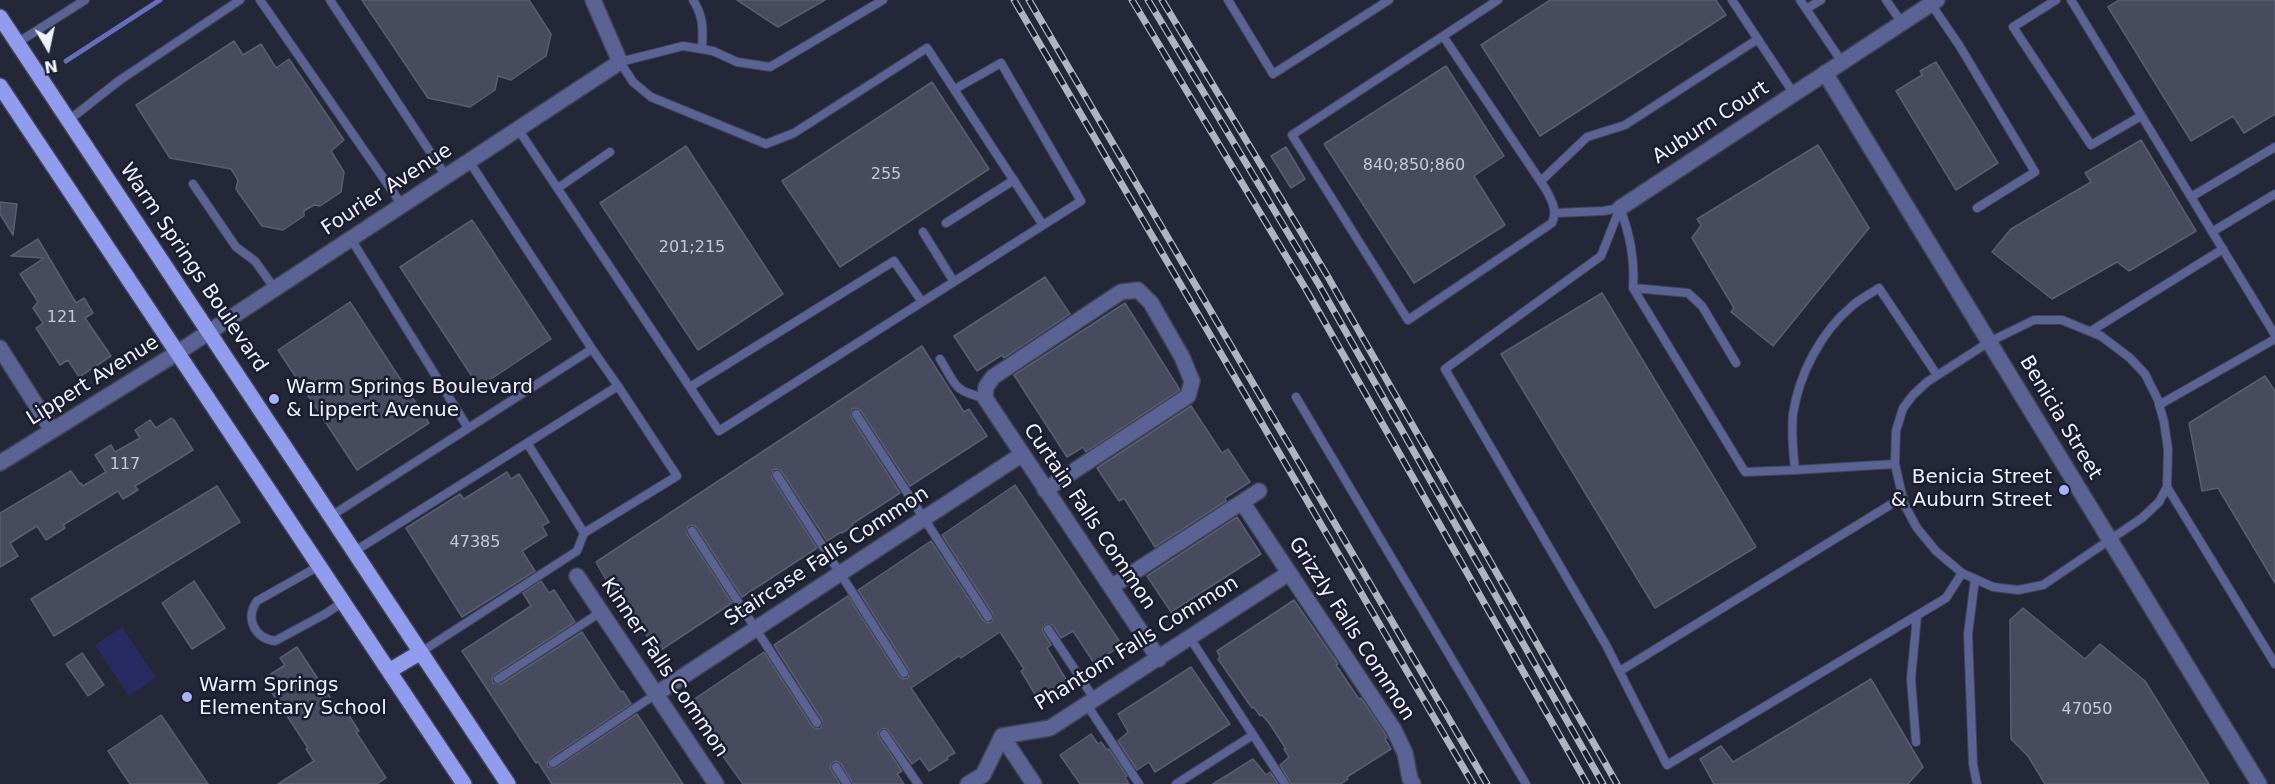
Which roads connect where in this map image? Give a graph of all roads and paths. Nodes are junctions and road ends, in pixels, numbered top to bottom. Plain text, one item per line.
1 (85, 0) edge
2 (240, 0) edge
3 (260, 0) edge
4 (330, 0) edge
5 (593, 0) edge
6 (693, 0) edge
7 (883, 0) edge
8 (1228, 0) edge
9 (1389, 0) edge
10 (1498, 0) edge
11 (1732, 0) edge
12 (1800, 0) edge
13 (1821, 0) edge
14 (1886, 0) edge
15 (2056, 0) edge
16 (2071, 0) edge
17 (1934, 2) edge
18 (1806, 9) junction
19 (0, 17) edge
20 (1902, 23) junction
21 (1443, 36) junction
22 (1758, 39) junction
23 (17, 43) junction
24 (702, 49) junction
25 (620, 62) junction
26 (1842, 63) junction
27 (1826, 73) junction
28 (0, 86) edge
29 (955, 89) junction
30 (1794, 94) junction
31 (2141, 116) junction
32 (69, 120) junction
33 (518, 129) junction
34 (2275, 147) edge
35 (610, 152) dead end
36 (469, 161) junction
37 (446, 176) junction
38 (1014, 180) junction
39 (1541, 182) junction
40 (193, 184) dead end
41 (558, 188) junction
42 (2275, 194) edge
43 (2191, 197) junction
44 (402, 205) junction
45 (1620, 208) junction
46 (1977, 208) dead end
47 (1554, 213) junction
48 (946, 223) dead end
49 (1043, 225) junction
50 (923, 232) dead end
51 (2212, 232) junction
52 (351, 239) junction
53 (2223, 249) junction
54 (954, 282) junction
55 (1633, 288) junction
56 (275, 289) junction
57 (922, 302) junction
58 (2091, 331) junction
59 (210, 332) junction
60 (2275, 337) edge
61 (1989, 342) junction
62 (0, 348) edge
63 (592, 349) junction
64 (177, 353) junction
65 (940, 359) dead end
66 (1736, 363) dead end
67 (1937, 375) junction
68 (618, 386) junction
69 (690, 387) junction
70 (1296, 397) dead end
71 (985, 398) junction
72 (2159, 405) junction
73 (856, 414) dead end
74 (468, 428) junction
75 (52, 430) junction
76 (526, 443) junction
77 (1021, 455) junction
78 (0, 463) edge
79 (1895, 464) junction
80 (1795, 470) junction
81 (777, 475) dead end
82 (2167, 487) junction
83 (1045, 490) junction
84 (1259, 491) dead end
85 (1903, 497) junction
86 (1242, 502) junction
87 (331, 516) junction
88 (924, 518) junction
89 (692, 531) dead end
90 (584, 533) junction
91 (2110, 540) junction
92 (355, 551) junction
93 (319, 566) junction
94 (840, 573) junction
95 (1289, 573) junction
96 (1962, 573) junction
97 (577, 576) dead end
98 (1976, 579) junction
99 (1111, 587) junction
100 (343, 602) junction
101 (601, 612) junction
102 (1917, 616) junction
103 (988, 617) dead end
104 (756, 628) junction
105 (1048, 629) dead end
106 (1190, 638) junction
107 (421, 652) junction
108 (1159, 659) junction
109 (2275, 664) edge
110 (389, 671) junction
111 (1620, 671) junction
112 (904, 673) dead end
113 (498, 679) dead end
114 (656, 694) junction
115 (1091, 702) junction
116 (817, 723) dead end
117 (884, 734) dead end
118 (1253, 735) junction
119 (1002, 736) junction
120 (1916, 742) dead end
121 (553, 763) dead end
122 (836, 766) dead end
123 (711, 782) edge
124 (464, 784) edge
125 (508, 784) edge
126 (847, 784) edge
127 (918, 784) edge
128 (968, 784) edge
129 (1034, 784) edge
130 (1139, 784) edge
131 (1176, 784) edge
132 (1285, 784) edge
133 (1413, 784) edge
134 (1526, 784) edge
135 (1977, 784) edge
136 (2259, 784) edge

1 - 23 lane
2 - 32 lane
3 - 44 lane
4 - 37 lane
5 - 25 street
6 - 24 lane
7 - 24 lane
8 - 9 lane
10 - 21 lane
11 - 22 lane
12 - 18 lane
13 - 18 lane
14 - 20 lane
15 - 31 lane
16 - 31 lane
17 - 20 street, Auburn Court
17 - 46 lane
18 - 26 lane
19 - 23 main road, Warm Springs Boulevard
20 - 26 street, Auburn Court
21 - 39 lane
21 - 47 lane
22 - 30 lane
22 - 39 lane
23 - 32 main road, Warm Springs Boulevard
24 - 25 lane
25 - 29 lane
25 - 33 street, Fourier Avenue
26 - 27 street, Auburn Court
27 - 30 street, Auburn Court
27 - 61 street, Benicia Street
28 - 64 main road
29 - 38 lane
29 - 49 lane
30 - 45 street, Auburn Court
31 - 43 lane
32 - 59 main road, Warm Springs Boulevard
33 - 36 street, Fourier Avenue
33 - 41 lane
34 - 43 lane
35 - 41 lane
36 - 37 street, Fourier Avenue
36 - 63 lane
37 - 44 street, Fourier Avenue
38 - 48 lane
38 - 49 lane
39 - 47 lane
40 - 56 lane
41 - 69 lane
42 - 51 lane
43 - 51 lane
44 - 52 street, Fourier Avenue
45 - 47 lane
45 - 55 lane
45 - 111 lane
49 - 54 lane
50 - 54 lane
51 - 53 lane
52 - 56 street, Fourier Avenue
52 - 74 lane
53 - 58 lane
53 - 60 lane
54 - 57 lane
55 - 66 lane
55 - 80 lane
56 - 59 street, Fourier Avenue
57 - 69 lane
57 - 69 lane
58 - 61 lane
58 - 72 lane
59 - 64 street, Fourier Avenue
59 - 87 main road, Warm Springs Boulevard
60 - 72 lane
61 - 67 lane
61 - 91 street, Benicia Street
62 - 75 street
63 - 68 lane
63 - 74 lane
64 - 75 street, Lippert Avenue
64 - 93 main road
65 - 71 lane
67 - 79 lane
67 - 80 lane
68 - 76 lane
68 - 90 lane
70 - 134 lane
71 - 77 street, Curtain Falls Common
71 - 83 street
72 - 82 lane
73 - 88 lane
74 - 87 lane
75 - 78 street, Lippert Avenue
76 - 90 lane
76 - 92 lane
77 - 83 street, Curtain Falls Common
77 - 88 street, Staircase Falls Common
79 - 80 lane
79 - 85 lane
81 - 94 lane
82 - 91 lane
82 - 109 lane
83 - 99 street, Curtain Falls Common
84 - 86 street
85 - 96 lane
85 - 111 lane
86 - 95 street, Grizzly Falls Common
86 - 99 street
87 - 92 main road, Warm Springs Boulevard
88 - 94 street, Staircase Falls Common
88 - 103 lane
89 - 104 lane
90 - 107 lane
91 - 98 lane
91 - 136 street, Benicia Street
92 - 107 main road, Warm Springs Boulevard
93 - 100 main road
93 - 100 lane
94 - 104 street, Staircase Falls Common
94 - 112 lane
95 - 106 street, Phantom Falls Common
95 - 133 street, Grizzly Falls Common
96 - 98 lane
96 - 102 lane
97 - 101 street, Kinner Falls Common
98 - 135 lane
99 - 108 street, Curtain Falls Common
100 - 110 main road
101 - 113 lane
101 - 114 street, Kinner Falls Common
102 - 111 lane
102 - 120 lane
104 - 114 street, Staircase Falls Common
104 - 116 lane
105 - 115 lane
106 - 108 street, Phantom Falls Common
106 - 118 lane
107 - 110 main road
107 - 125 main road, Warm Springs Boulevard
108 - 115 street, Phantom Falls Common
110 - 124 main road
114 - 121 lane
114 - 123 street, Kinner Falls Common
115 - 119 street, Phantom Falls Common
115 - 130 lane
117 - 127 lane
118 - 131 lane
118 - 132 lane
119 - 128 street
119 - 129 street
122 - 126 lane

